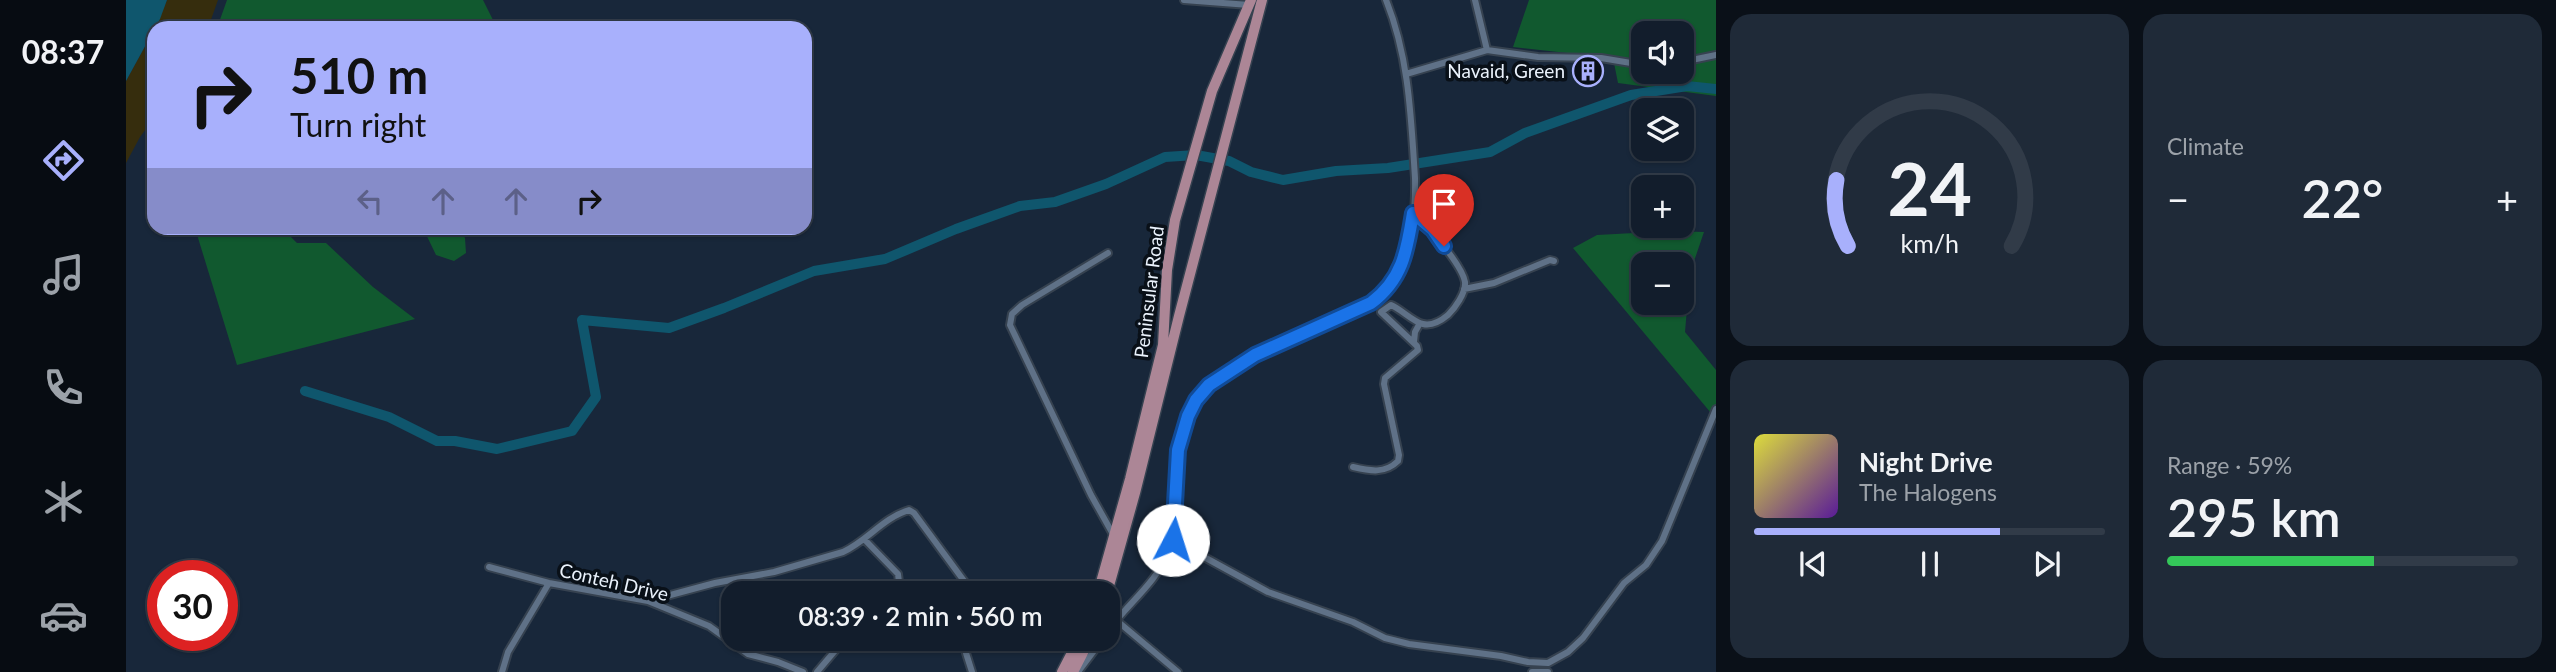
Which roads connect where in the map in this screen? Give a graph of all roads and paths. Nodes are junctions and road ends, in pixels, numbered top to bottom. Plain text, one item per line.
1 (1184, 0) edge
2 (1262, 0) edge
3 (1386, 0) edge
4 (1475, 0) edge
5 (1250, 3) edge
6 (1487, 50) junction
7 (1716, 55) edge
8 (1694, 60) edge
9 (1631, 63) edge
10 (1406, 74) junction
11 (1413, 213) junction
12 (1108, 253) dead end
13 (1554, 261) dead end
14 (1464, 289) junction
15 (1420, 323) junction
16 (1413, 342) junction
17 (1716, 409) edge
18 (1353, 467) dead end
19 (1114, 536) junction
20 (863, 539) junction
21 (1173, 540) junction
22 (489, 567) dead end
23 (899, 581) edge
24 (964, 581) edge
25 (1101, 581) edge
26 (1110, 581) edge
27 (549, 583) junction
28 (648, 601) junction
29 (1120, 616) edge
30 (1120, 623) edge
31 (835, 651) edge
32 (966, 651) edge
33 (1073, 651) edge
34 (1085, 651) edge
35 (1093, 651) edge
36 (502, 672) edge
37 (803, 672) edge
38 (817, 672) edge
39 (972, 672) edge
40 (1062, 672) edge
41 (1076, 672) edge
42 (1178, 672) edge
43 (1532, 672) edge
44 (1548, 672) edge

1 - 5 street
2 - 26 main road, Peninsular Road
3 - 10 street
4 - 6 street
5 - 19 main road, Peninsular Road
6 - 9 street
6 - 10 street
7 - 8 street
10 - 11 street
11 - 14 street
11 - 21 street
12 - 19 street
13 - 14 street
14 - 15 street
15 - 16 street
15 - 16 street
16 - 18 street
17 - 21 street
19 - 25 main road, Peninsular Road
20 - 23 street
20 - 24 street
20 - 28 street
21 - 29 street
22 - 27 street, Conteh Drive
27 - 28 street, Conteh Drive
27 - 36 street
28 - 37 street, Conteh Drive
30 - 42 street
31 - 38 street
32 - 39 street
33 - 40 main road
34 - 41 main road
35 - 41 street
43 - 44 street

